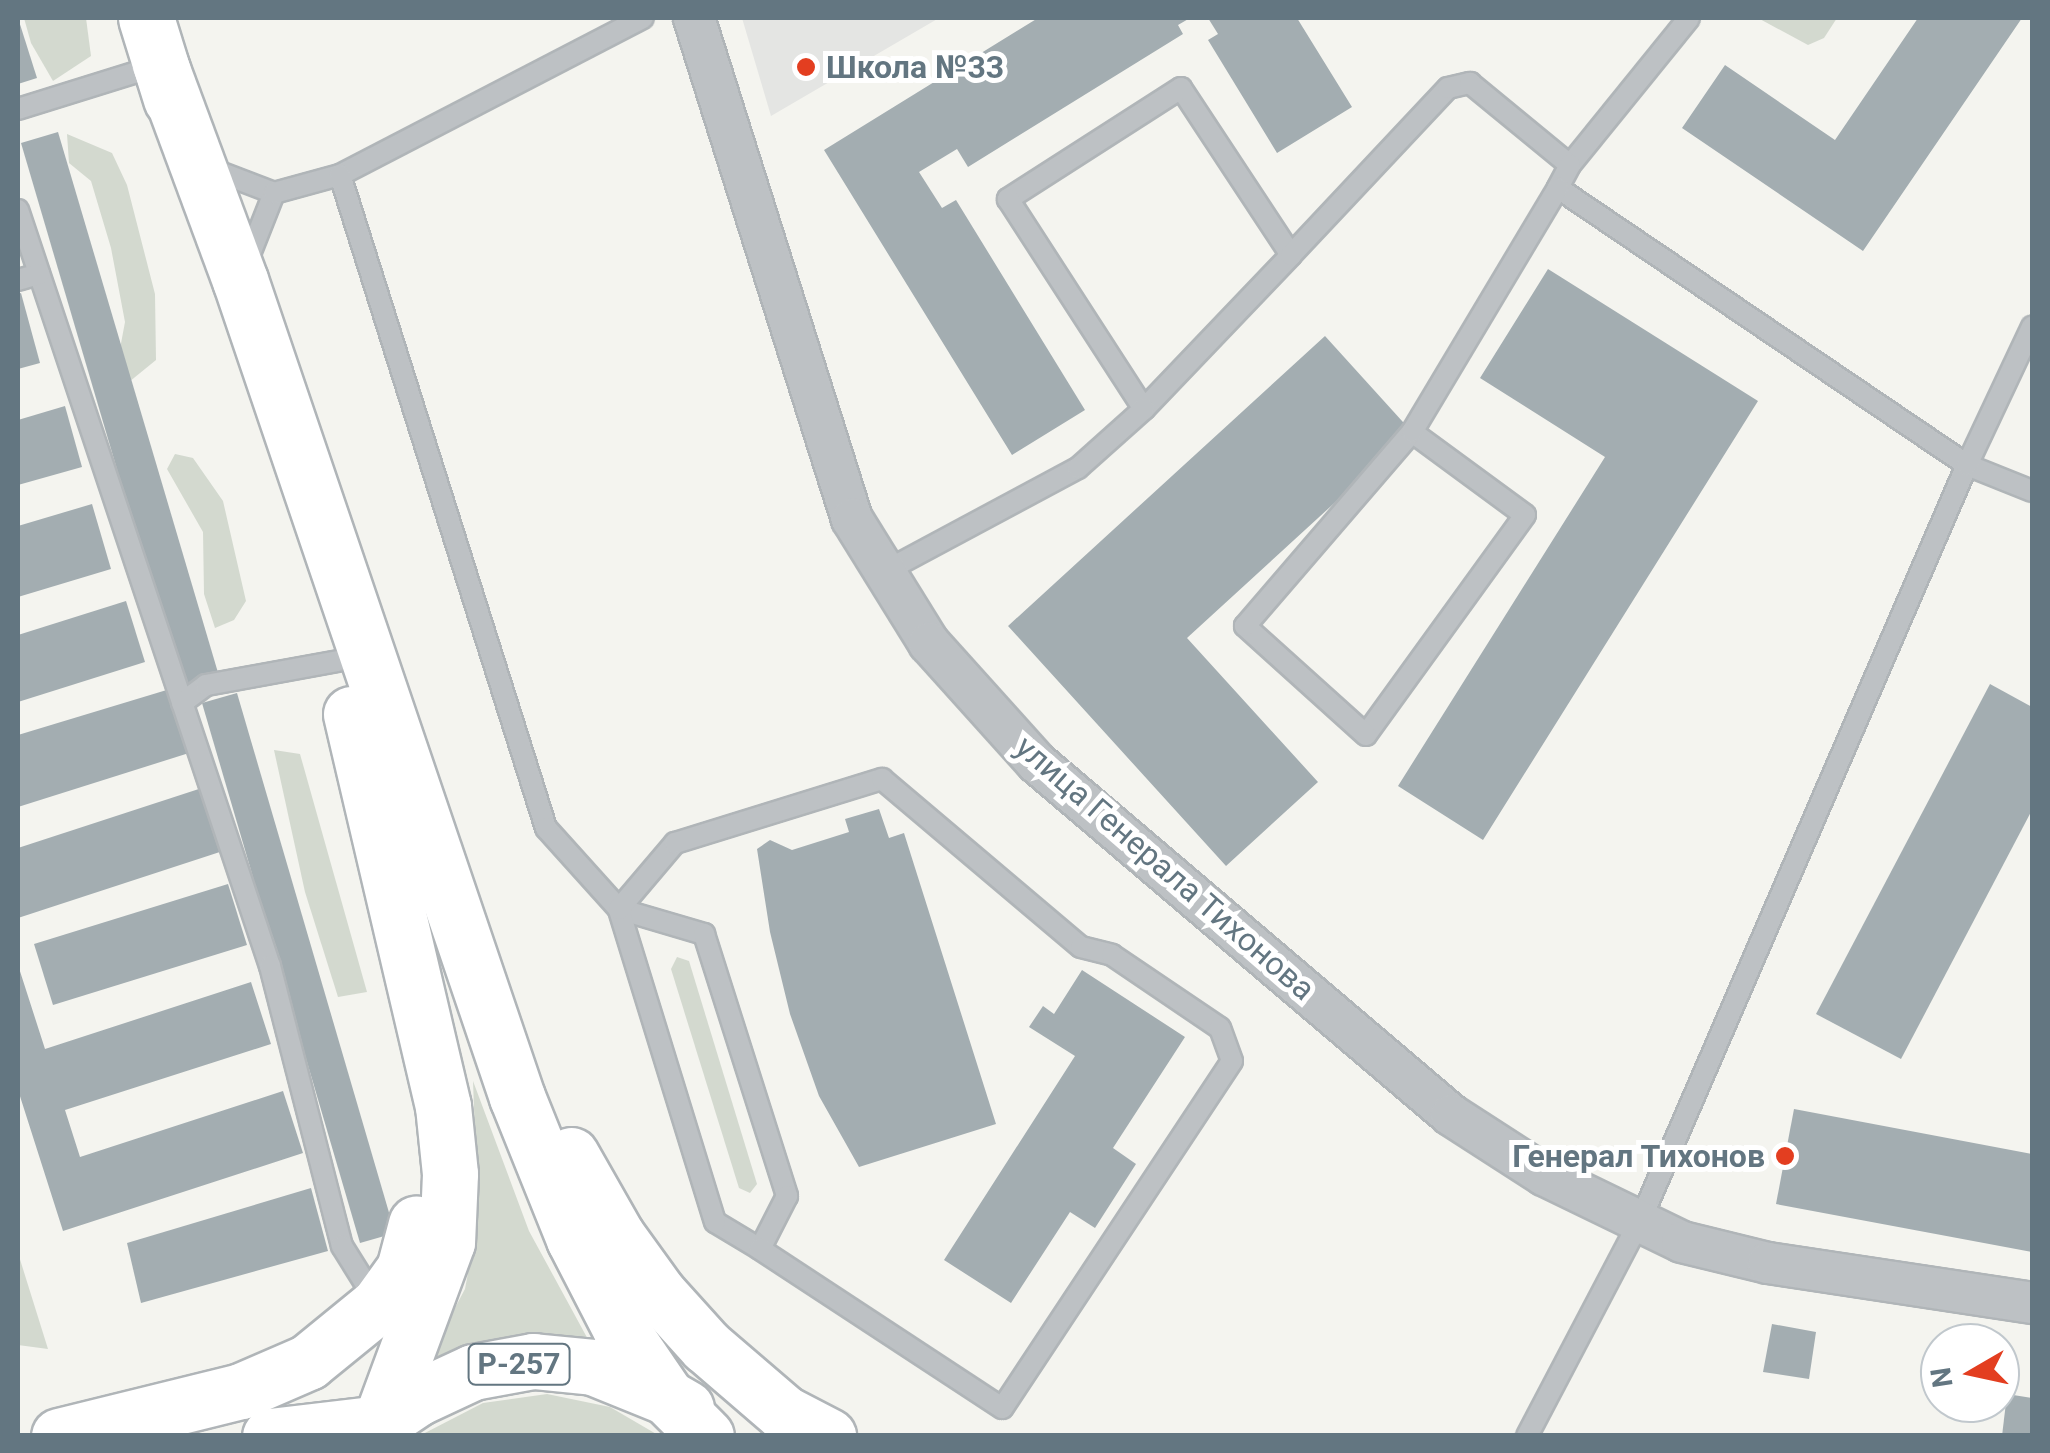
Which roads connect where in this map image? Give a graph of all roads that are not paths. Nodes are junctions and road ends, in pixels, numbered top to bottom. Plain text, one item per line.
1 (643, 18) edge
2 (694, 18) edge
3 (1689, 18) edge
4 (153, 41) edge
5 (18, 109) edge
6 (198, 164) junction
7 (1570, 165) junction
8 (340, 175) junction
9 (1558, 188) junction
10 (274, 193) junction
11 (18, 210) edge
12 (1291, 256) junction
13 (38, 274) junction
14 (18, 280) edge
15 (240, 280) junction
16 (2032, 327) edge
17 (1144, 408) junction
18 (1412, 432) junction
19 (1967, 464) junction
20 (2032, 491) edge
21 (882, 573) junction
22 (338, 660) junction
23 (182, 703) junction
24 (619, 909) junction
25 (405, 936) junction
26 (470, 955) junction
27 (1641, 1219) junction
28 (760, 1249) junction
29 (2032, 1303) edge
30 (378, 1305) junction
31 (667, 1397) junction
32 (376, 1429) edge
33 (59, 1436) edge
34 (270, 1436) edge
35 (706, 1436) edge
36 (732, 1436) edge
37 (828, 1436) edge
38 (1527, 1436) edge

1 - 8 lane
2 - 21 street, улица Генерала Тихонова
3 - 7 lane
4 - 5 lane
4 - 6 main road
4 - 22 main road
6 - 10 lane
6 - 15 main road
7 - 9 lane
7 - 12 lane
8 - 10 lane
8 - 24 lane
9 - 18 lane
9 - 19 lane
10 - 15 lane
11 - 13 lane
12 - 17 lane
12 - 17 lane
13 - 14 lane
13 - 23 lane
15 - 26 main road
16 - 19 lane
17 - 21 lane
18 - 18 lane
19 - 20 lane
19 - 27 lane
21 - 27 street, улица Генерала Тихонова
22 - 23 lane
22 - 25 main road
23 - 30 lane
24 - 28 lane
24 - 28 lane
24 - 28 lane
25 - 30 main road
25 - 32 main road
26 - 31 main road
26 - 37 main road
27 - 29 street, улица Генерала Тихонова
27 - 38 lane
30 - 33 main road
31 - 32 main road, Р-257
31 - 35 main road, Р-257
31 - 36 main road
32 - 34 main road, Р-257

